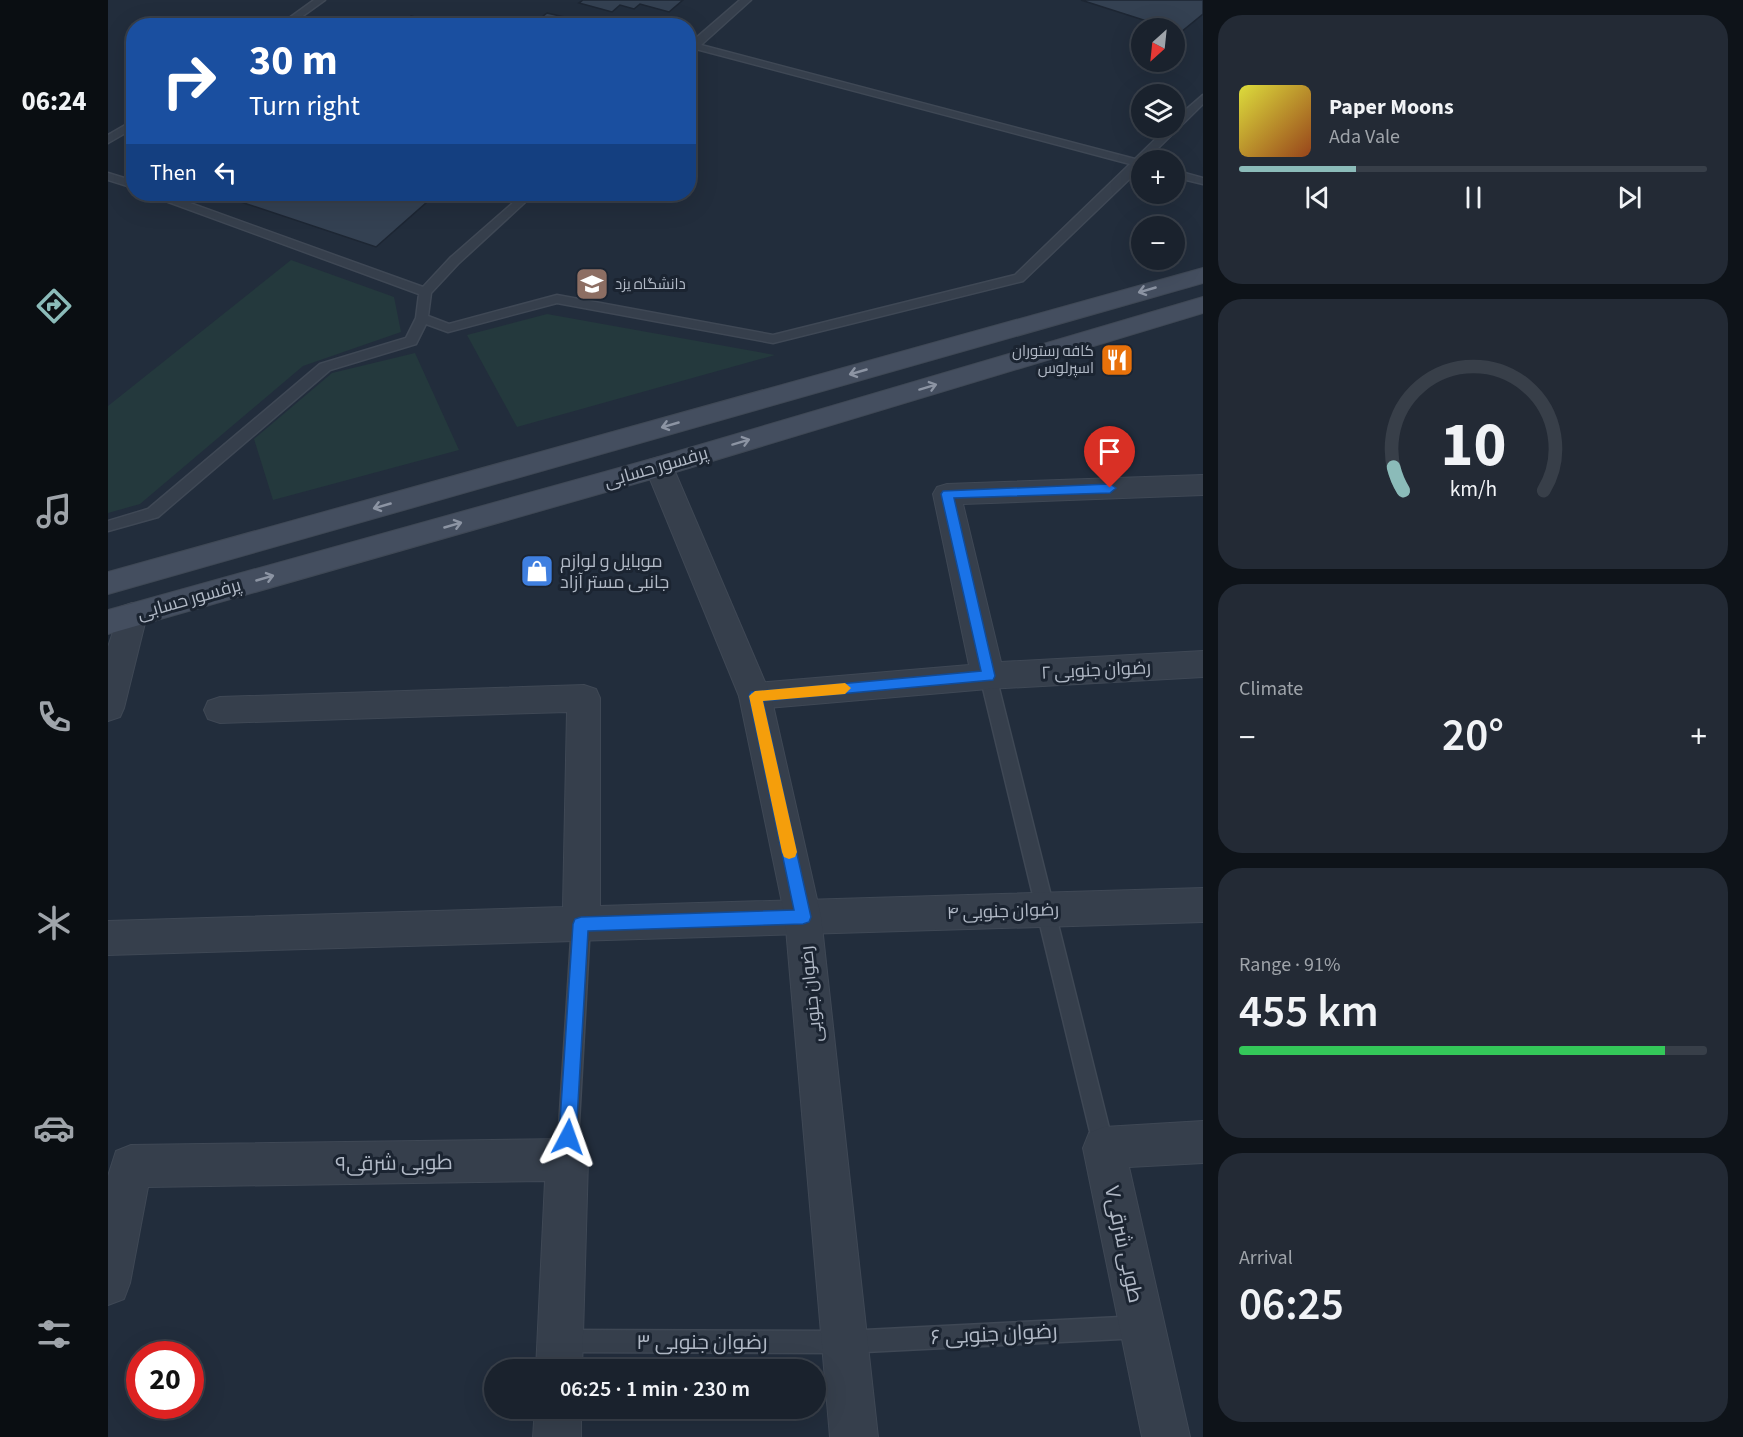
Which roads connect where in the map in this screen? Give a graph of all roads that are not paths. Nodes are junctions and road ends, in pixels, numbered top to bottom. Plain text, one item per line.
1 (320, 0) edge
2 (746, 0) edge
3 (294, 18) edge
4 (696, 44) edge
5 (696, 49) edge
6 (1203, 98) edge
7 (1185, 116) edge
8 (126, 128) edge
9 (1164, 138) edge
10 (108, 140) edge
11 (1152, 150) edge
12 (1131, 162) edge
13 (1131, 172) edge
14 (108, 176) edge
15 (1185, 176) edge
16 (1203, 181) edge
17 (126, 182) edge
18 (175, 201) edge
19 (521, 201) edge
20 (1203, 275) edge
21 (425, 292) junction
22 (1203, 305) edge
23 (422, 318) junction
24 (659, 467) junction
25 (1203, 485) edge
26 (108, 526) edge
27 (108, 583) edge
28 (120, 619) edge
29 (1203, 664) edge
30 (988, 676) junction
31 (755, 696) junction
32 (108, 708) edge
33 (220, 710) dead end
34 (1203, 904) edge
35 (1044, 909) junction
36 (803, 917) junction
37 (581, 924) junction
38 (108, 938) edge
39 (1203, 1142) edge
40 (1104, 1148) junction
41 (567, 1160) junction
42 (108, 1283) edge
43 (1142, 1327) junction
44 (845, 1342) junction
45 (559, 1355) edge
46 (558, 1419) edge
47 (557, 1437) edge
48 (854, 1437) edge
49 (1166, 1437) edge

1 - 3 lane
2 - 4 lane
5 - 12 lane
6 - 7 lane
8 - 10 lane
9 - 11 lane
13 - 23 lane
14 - 17 lane
15 - 16 lane
18 - 21 lane
19 - 21 lane
20 -> 27 main road, پرفسور حسابی
21 - 23 lane
24 -> 22 main road, پرفسور حسابی
23 - 26 lane
28 -> 24 main road, پرفسور حسابی
24 - 31 street, رضوان جنوبی
25 - 30 street
28 - 32 street
29 - 30 street, رضوان جنوبی ۲
30 - 31 street, رضوان جنوبی ۲
30 - 35 lane
31 - 36 street, رضوان جنوبی
33 - 37 street
34 - 35 street, رضوان جنوبی ۴
35 - 36 street, رضوان جنوبی ۴
35 - 40 lane
36 - 37 street, رضوان جنوبی ۴
36 - 44 street, رضوان جنوبی
37 - 38 street, رضوان جنوبی ۴
37 - 41 lane
39 - 40 street
40 - 43 street, طوبی شرقی۷
41 - 42 street, طوبی شرقی۹
41 - 45 street
43 - 44 lane, رضوان جنوبی ۶
43 - 49 street, طوبی شرقی۷
44 - 45 lane, رضوان جنوبی ۳
44 - 48 street, رضوان جنوبی
46 - 47 street

